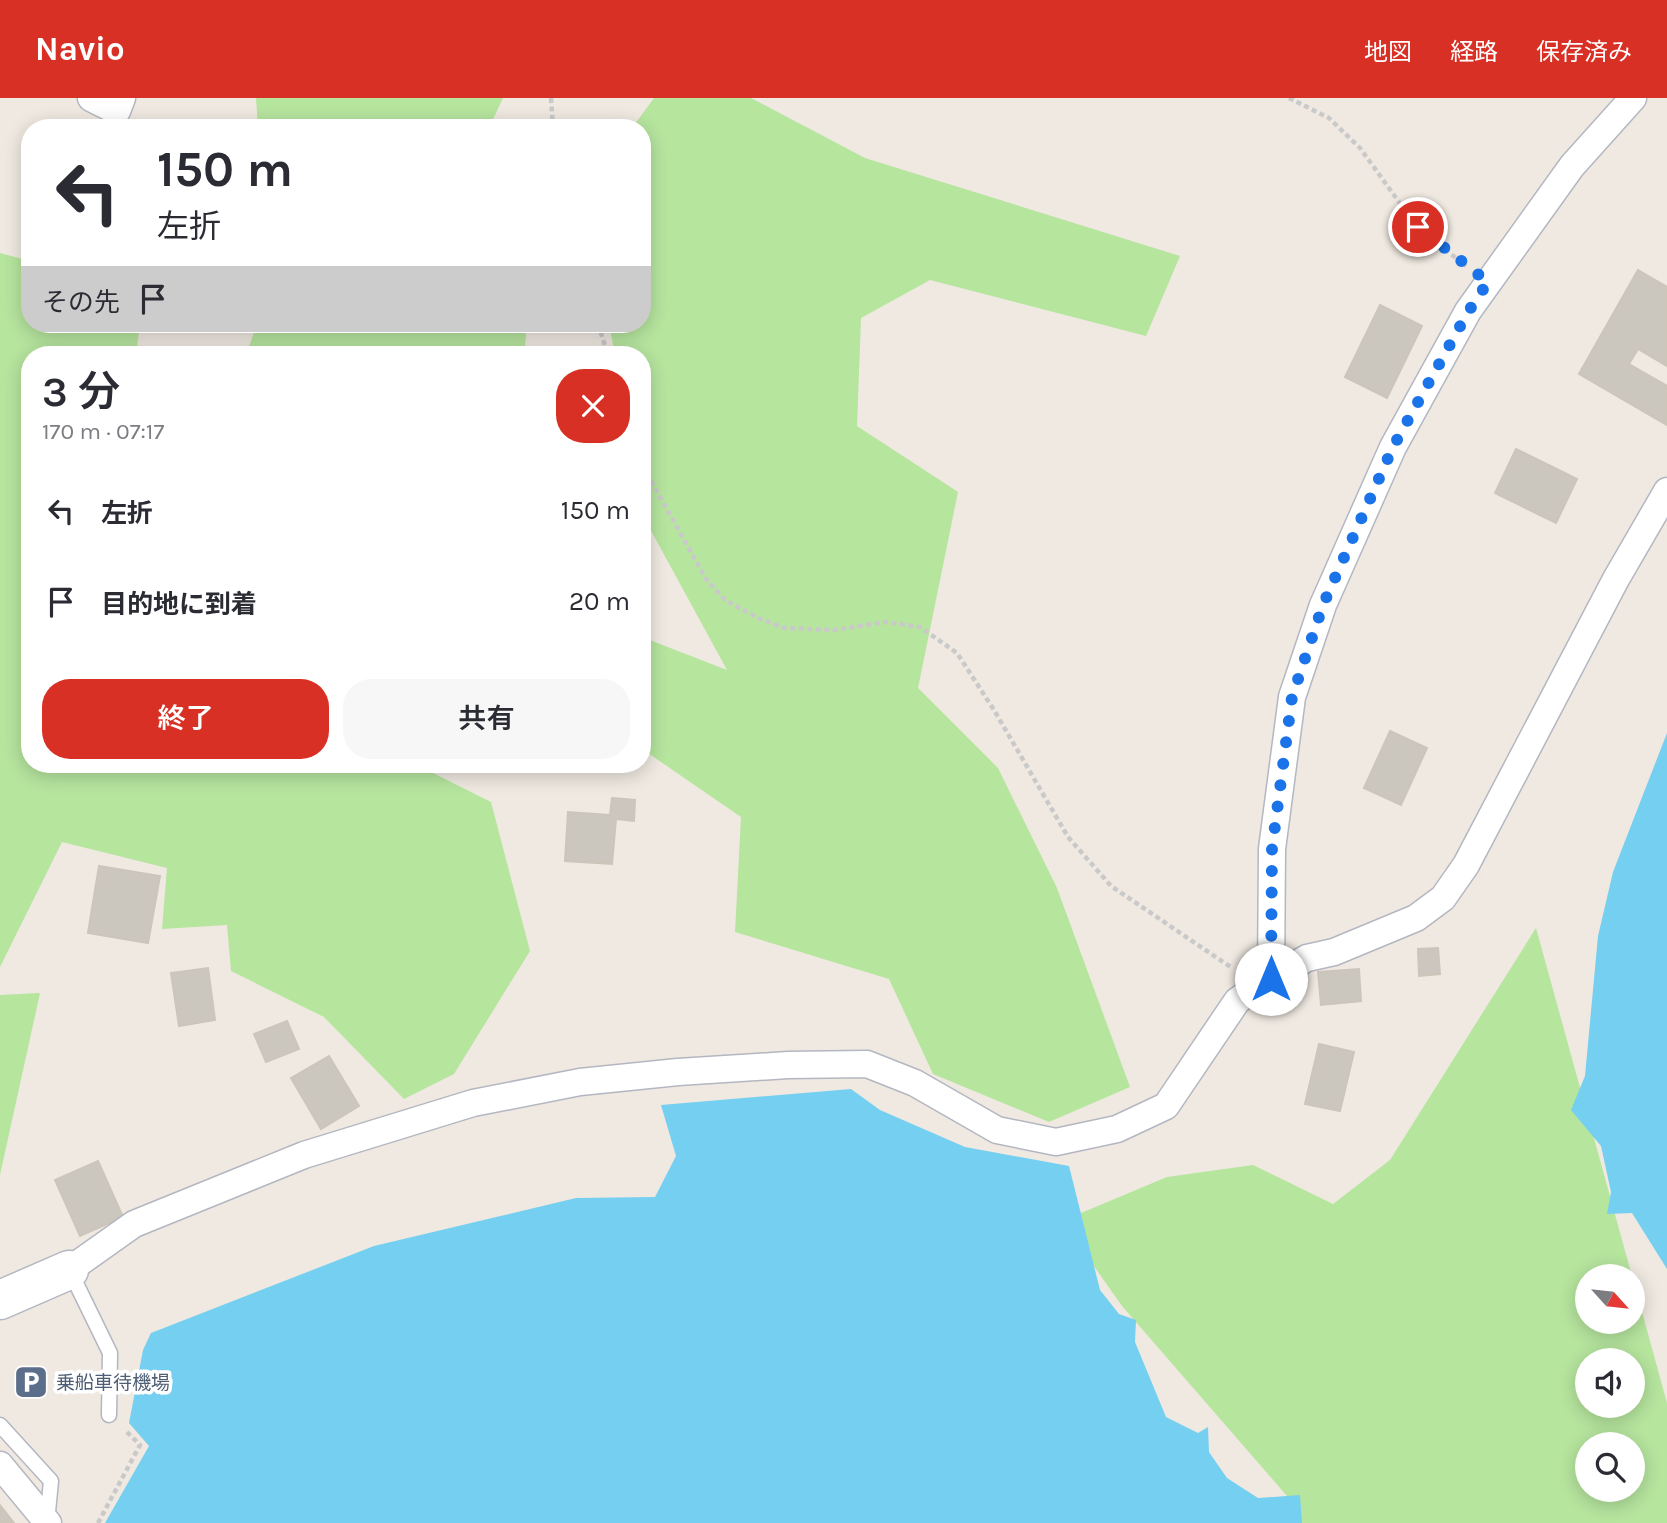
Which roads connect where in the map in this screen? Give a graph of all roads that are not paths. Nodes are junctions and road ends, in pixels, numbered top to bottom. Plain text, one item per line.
1 (91, 98) edge
2 (122, 98) edge
3 (1633, 98) edge
4 (1667, 491) edge
5 (1265, 982) junction
6 (69, 1270) junction
7 (0, 1300) edge
8 (109, 1415) road end
9 (0, 1425) edge
10 (0, 1465) edge
11 (48, 1523) edge

1 - 2 street
3 - 5 street
4 - 5 street
5 - 6 street
6 - 7 main road
6 - 8 lane
9 - 11 lane
10 - 11 street

